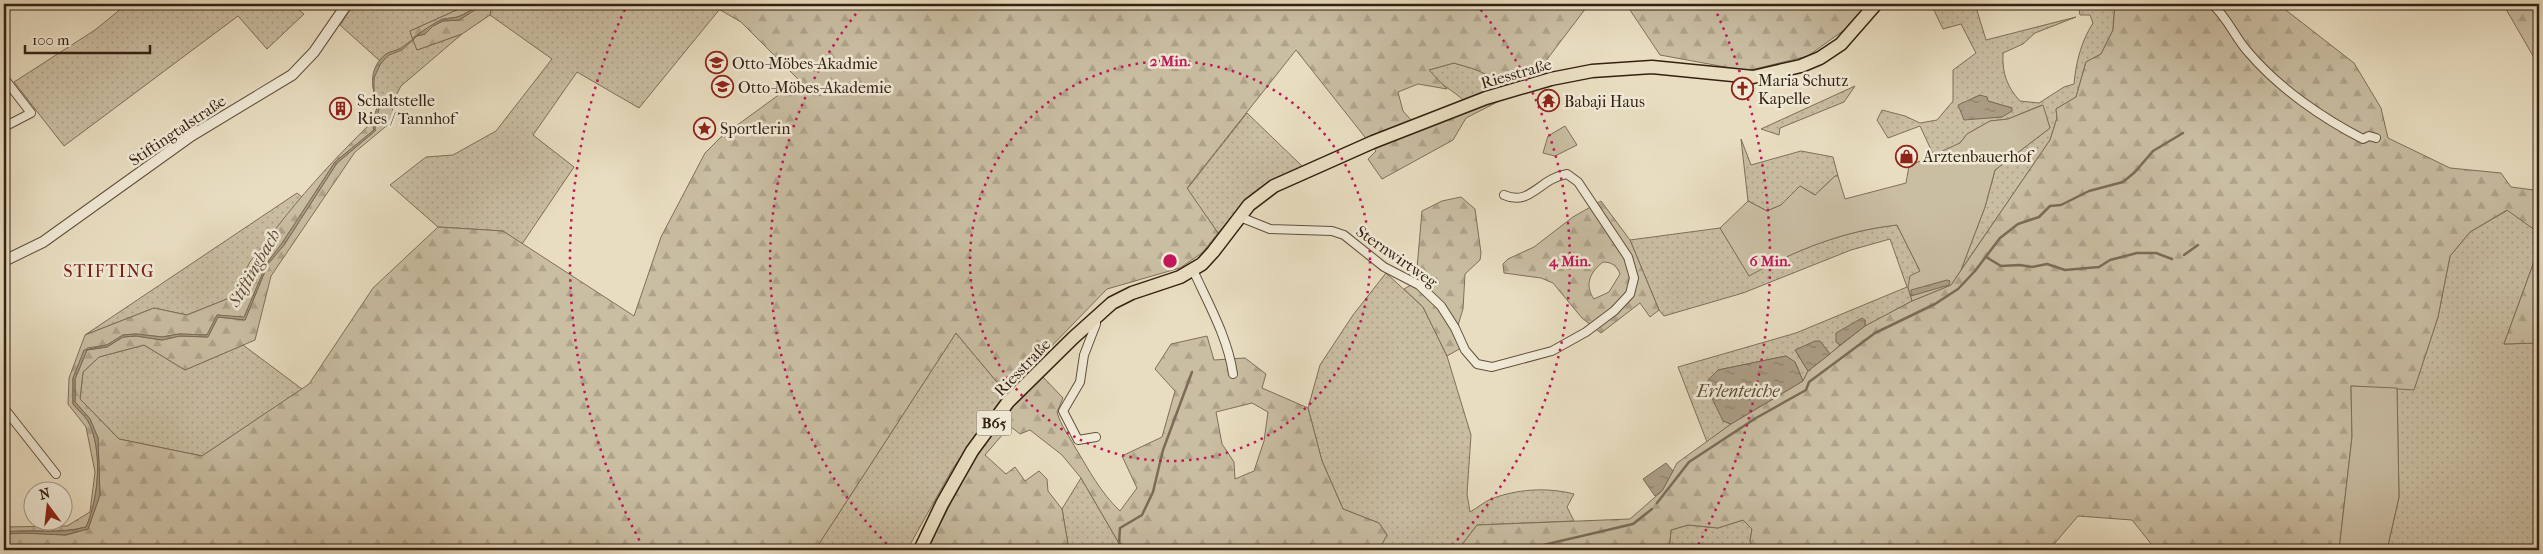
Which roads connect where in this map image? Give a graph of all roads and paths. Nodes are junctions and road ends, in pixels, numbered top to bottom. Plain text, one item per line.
1 (347, 4) edge
2 (1876, 4) edge
3 (2212, 4) edge
4 (4, 78) edge
5 (4, 127) edge
6 (2376, 138) dead end
7 (1504, 195) dead end
8 (1240, 217) junction
9 (4, 261) edge
10 (1193, 270) junction
11 (1096, 317) junction
12 (1233, 374) dead end
13 (4, 408) edge
14 (1096, 437) dead end
15 (56, 474) dead end
16 (920, 550) edge

1 - 9 street, Stiftingtalstraße
2 - 8 main road, Riesstraße / B65
3 - 6 street
4 - 5 street
7 - 8 street, Sternwirtweg
8 - 10 main road, Riesstraße / B65
10 - 11 main road, Riesstraße / B65
10 - 12 street
11 - 14 street
11 - 16 main road, Riesstraße / B65
13 - 15 street

